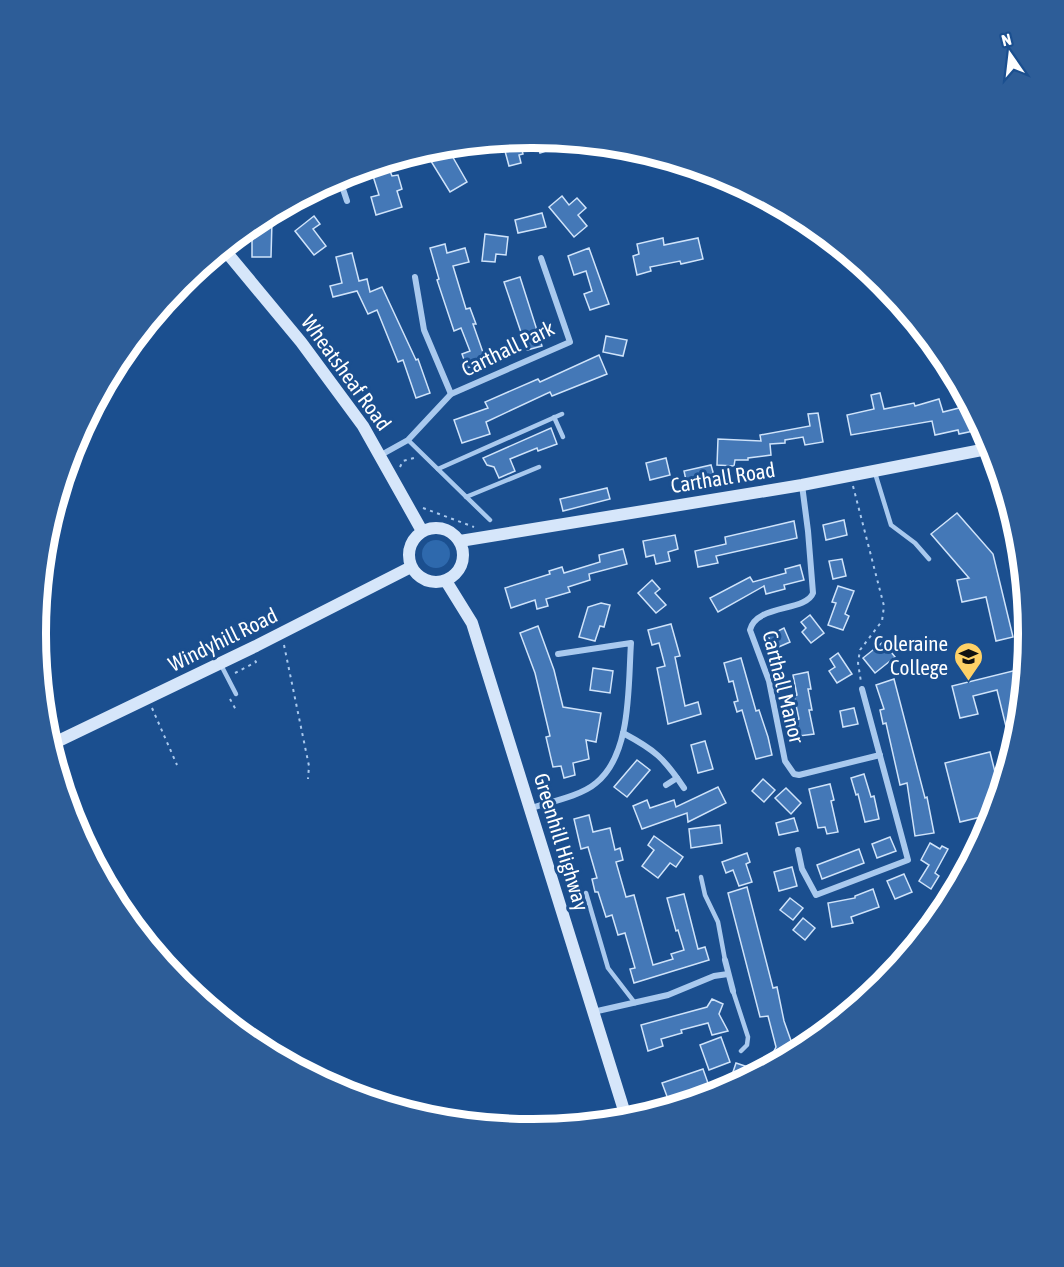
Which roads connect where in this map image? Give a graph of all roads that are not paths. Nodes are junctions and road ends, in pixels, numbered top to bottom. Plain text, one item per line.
1 (342, 187) edge
2 (347, 201) dead end
3 (228, 254) edge
4 (541, 258) dead end
5 (415, 277) dead end
6 (451, 394) junction
7 (562, 414) dead end
8 (554, 417) junction
9 (563, 437) dead end
10 (408, 440) junction
11 (982, 450) edge
12 (381, 455) junction
13 (539, 467) dead end
14 (438, 469) junction
15 (874, 470) junction
16 (802, 485) junction
17 (466, 497) junction
18 (490, 520) dead end
19 (422, 531) junction
20 (460, 542) junction
21 (929, 559) dead end
22 (411, 567) junction
23 (446, 581) junction
24 (558, 654) dead end
25 (220, 663) junction
26 (862, 688) road end
27 (236, 694) dead end
28 (623, 733) junction
29 (59, 742) edge
30 (880, 755) junction
31 (677, 778) junction
32 (666, 785) dead end
33 (684, 788) dead end
34 (531, 808) junction
35 (798, 850) dead end
36 (701, 877) dead end
37 (586, 893) dead end
38 (725, 960) joint
39 (728, 974) junction
40 (733, 991) joint
41 (635, 1003) junction
42 (594, 1012) junction
43 (741, 1051) dead end
44 (624, 1110) edge

1 - 2 street
3 - 12 main road, Wheatsheaf Road
4 - 6 street, Carthall Park
5 - 6 street, Carthall Park
6 - 10 street, Carthall Park
7 - 8 lane
8 - 9 lane
8 - 14 lane
10 - 12 street, Carthall Park
10 - 14 lane
11 - 15 main road, Carthall Road
12 - 19 main road, Wheatsheaf Road
13 - 17 lane
14 - 17 lane
15 - 16 main road, Carthall Road
15 - 21 lane
16 - 20 main road, Carthall Road
16 - 30 street, Carthall Manor
17 - 18 lane
19 - 20 main road
19 - 22 main road
20 - 23 main road
22 - 23 main road
22 - 25 main road, Windyhill Road
23 - 34 main road, Greenhill Highway
24 - 28 street
25 - 27 lane
25 - 29 main road, Windyhill Road
26 - 30 street
28 - 31 street
28 - 34 street
30 - 35 street
31 - 32 street
31 - 33 street
34 - 42 main road, Greenhill Highway
36 - 38 lane
37 - 41 lane
38 - 39 street
39 - 40 street
39 - 41 street
40 - 43 lane
41 - 42 street
42 - 44 main road, Greenhill Highway

